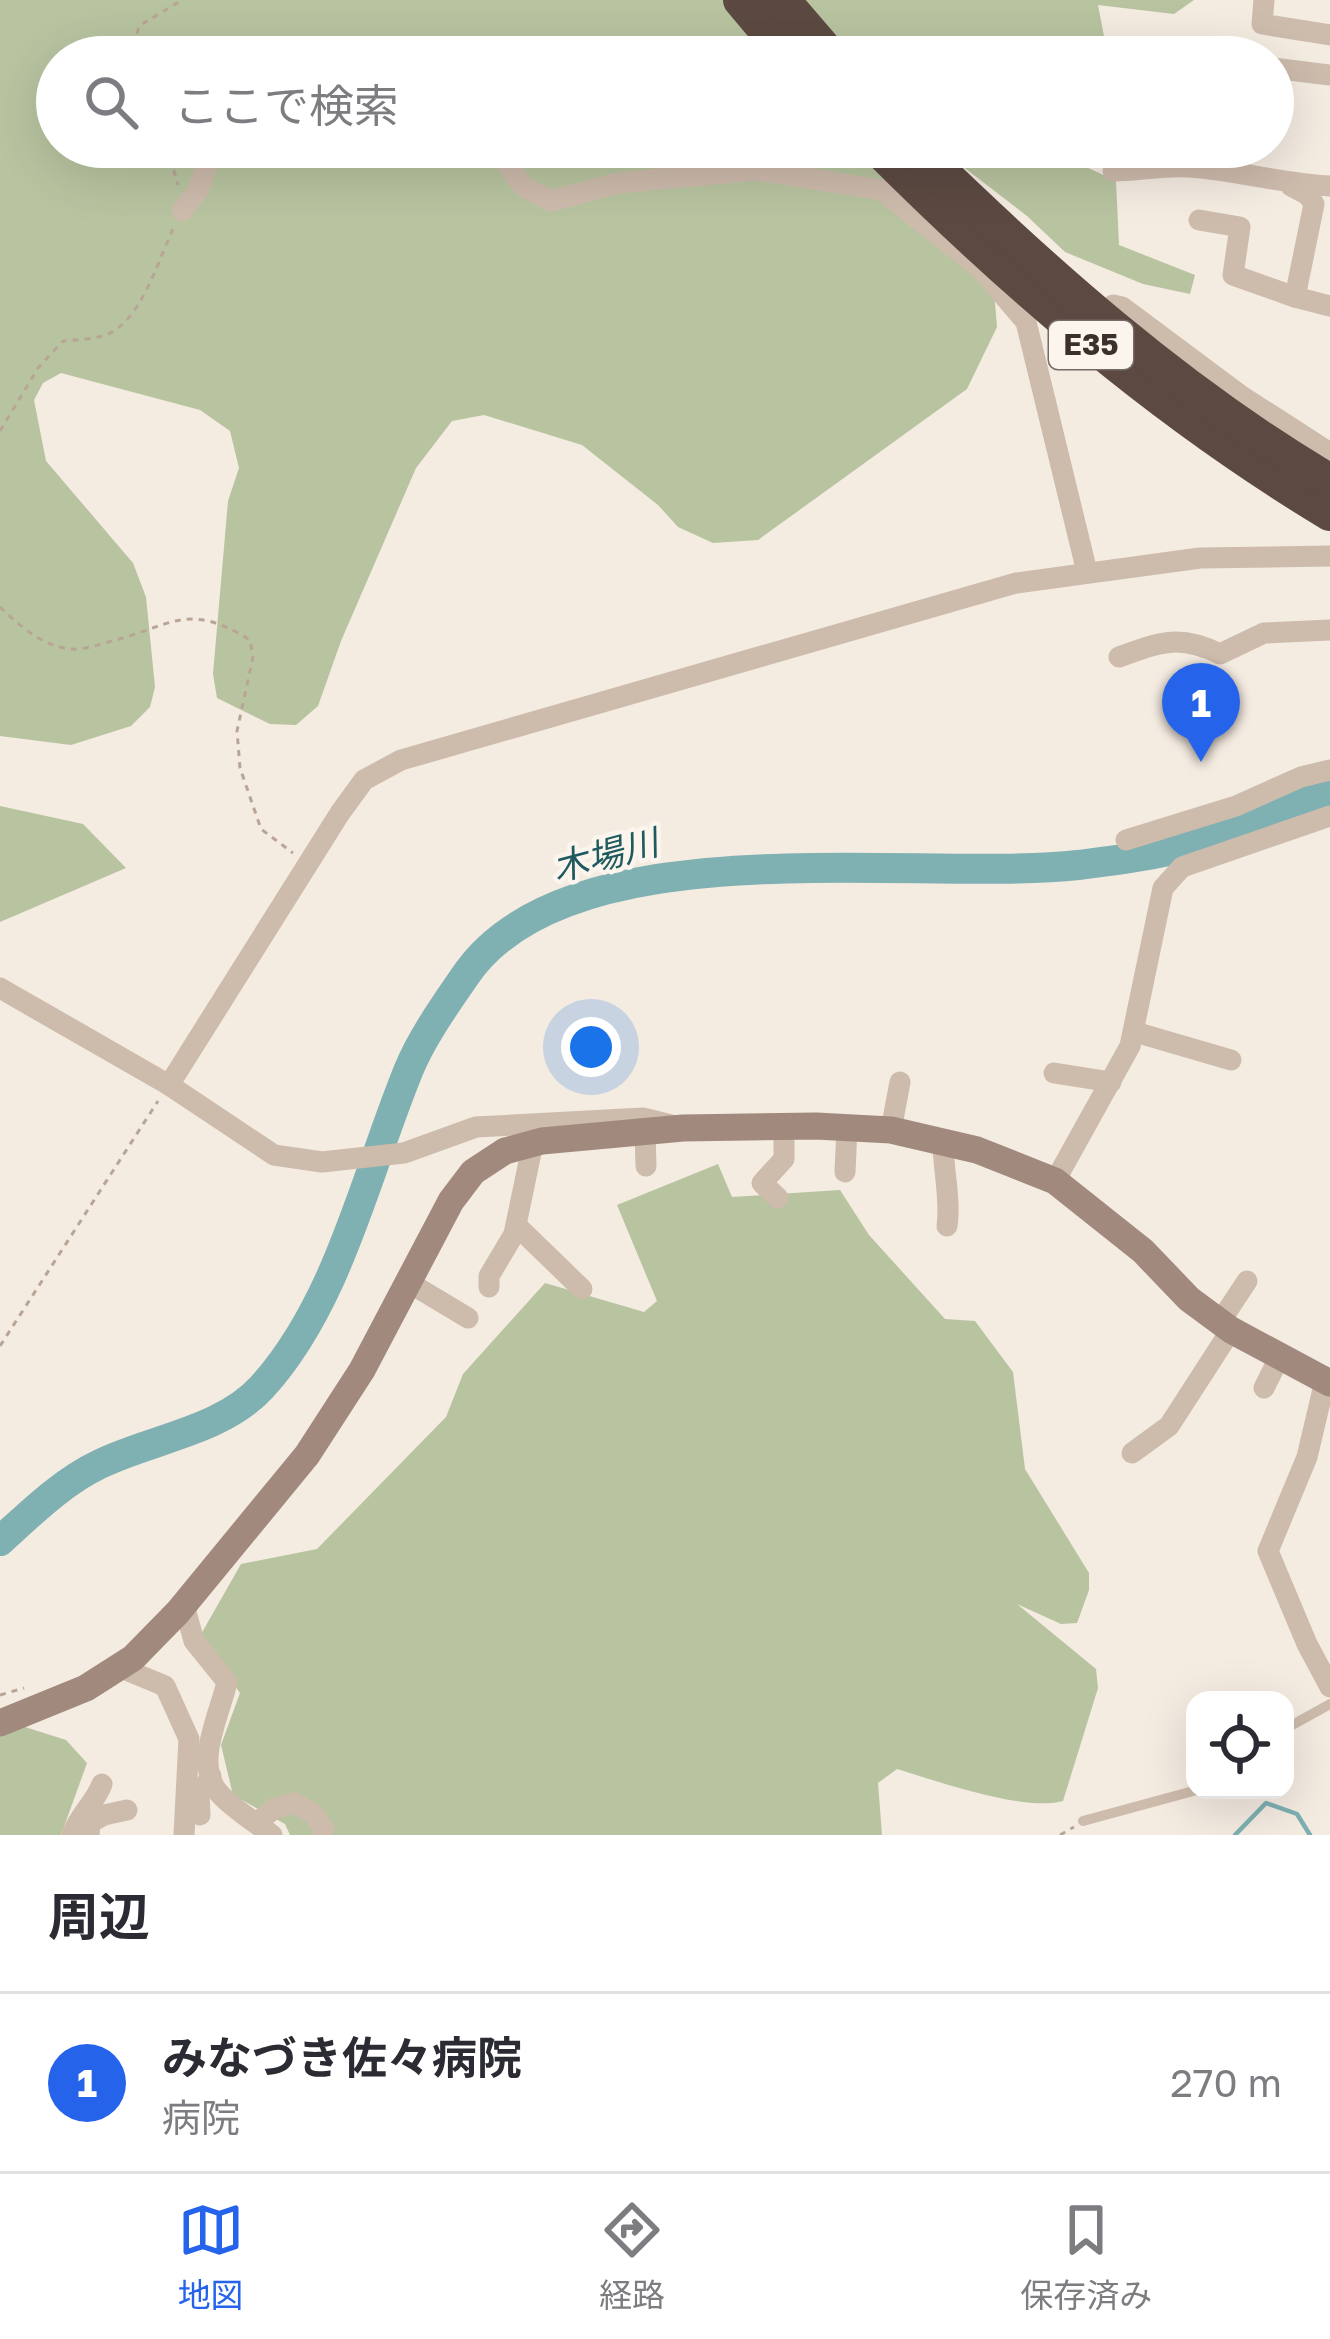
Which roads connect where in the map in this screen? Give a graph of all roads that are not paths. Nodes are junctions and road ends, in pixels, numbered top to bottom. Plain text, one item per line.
1 (740, 0) edge
2 (782, 0) edge
3 (1264, 0) edge
4 (1330, 34) edge
5 (771, 36) edge
6 (813, 36) edge
7 (1294, 71) edge
8 (1330, 75) edge
9 (206, 168) edge
10 (510, 168) edge
11 (899, 168) edge
12 (936, 168) edge
13 (1172, 168) edge
14 (1194, 168) edge
15 (1113, 171) dead end
16 (1287, 184) junction
17 (1330, 186) edge
18 (182, 211) road end
19 (1199, 220) dead end
20 (1295, 297) junction
21 (1330, 306) edge
22 (1017, 313) junction
23 (1330, 453) edge
24 (1330, 482) edge
25 (1330, 513) edge
26 (1330, 556) edge
27 (1087, 572) junction
28 (1330, 630) edge
29 (1119, 657) dead end
30 (1330, 770) edge
31 (1330, 816) edge
32 (1126, 840) dead end
33 (0, 988) edge
34 (1135, 1032) junction
35 (1231, 1060) dead end
36 (1054, 1073) dead end
37 (900, 1082) dead end
38 (1111, 1082) junction
39 (169, 1085) junction
40 (784, 1126) junction
41 (683, 1128) junction
42 (847, 1128) junction
43 (891, 1130) junction
44 (645, 1131) junction
45 (943, 1142) junction
46 (533, 1143) junction
47 (646, 1166) dead end
48 (844, 1172) dead end
49 (1055, 1181) junction
50 (778, 1198) dead end
51 (516, 1225) junction
52 (947, 1226) dead end
53 (1247, 1281) dead end
54 (408, 1282) junction
55 (488, 1287) dead end
56 (582, 1288) dead end
57 (468, 1318) dead end
58 (1226, 1326) junction
59 (1280, 1356) junction
60 (1328, 1382) edge
61 (1264, 1388) dead end
62 (1132, 1453) dead end
63 (184, 1605) junction
64 (119, 1667) junction
65 (1330, 1687) edge
66 (1330, 1704) edge
67 (0, 1723) edge
68 (1294, 1724) edge
69 (202, 1770) junction
70 (102, 1784) dead end
71 (1186, 1793) edge
72 (128, 1810) dead end
73 (200, 1815) dead end
74 (1083, 1821) dead end
75 (264, 1829) edge
76 (82, 1834) edge
77 (184, 1835) edge
78 (307, 1835) edge
79 (322, 1835) edge

1 - 5 highway
2 - 6 highway
3 - 4 street
7 - 8 street
9 - 18 street
10 - 22 street
11 - 25 highway, E35, bridge
12 - 24 highway, E35, bridge
13 - 15 street
14 - 16 street
16 - 17 street
16 - 20 street
19 - 20 street
20 - 21 street
22 - 23 street
22 - 27 street
26 - 27 street
27 - 39 street
28 - 29 street
30 - 32 street
31 - 34 street
33 - 39 street
34 - 35 street
34 - 38 street
36 - 38 street
37 - 43 street
38 - 49 street
39 - 41 street
40 - 41 street
40 - 42 street
40 - 50 street
41 - 44 street
42 - 43 street
42 - 48 street
43 - 45 street
44 - 46 street
44 - 47 street
45 - 49 street
45 - 52 street
46 - 51 street
46 - 54 street
49 - 58 street
51 - 55 street
51 - 56 street
53 - 58 street
54 - 57 street
54 - 63 street
58 - 59 street
58 - 62 street
59 - 60 street
59 - 61 street
60 - 65 street
63 - 64 street
63 - 69 street
64 - 67 street
64 - 69 street
66 - 68 lane
69 - 73 street
69 - 75 street
69 - 77 street
70 - 76 street
71 - 74 lane
72 - 76 street
75 - 78 street
75 - 79 street

